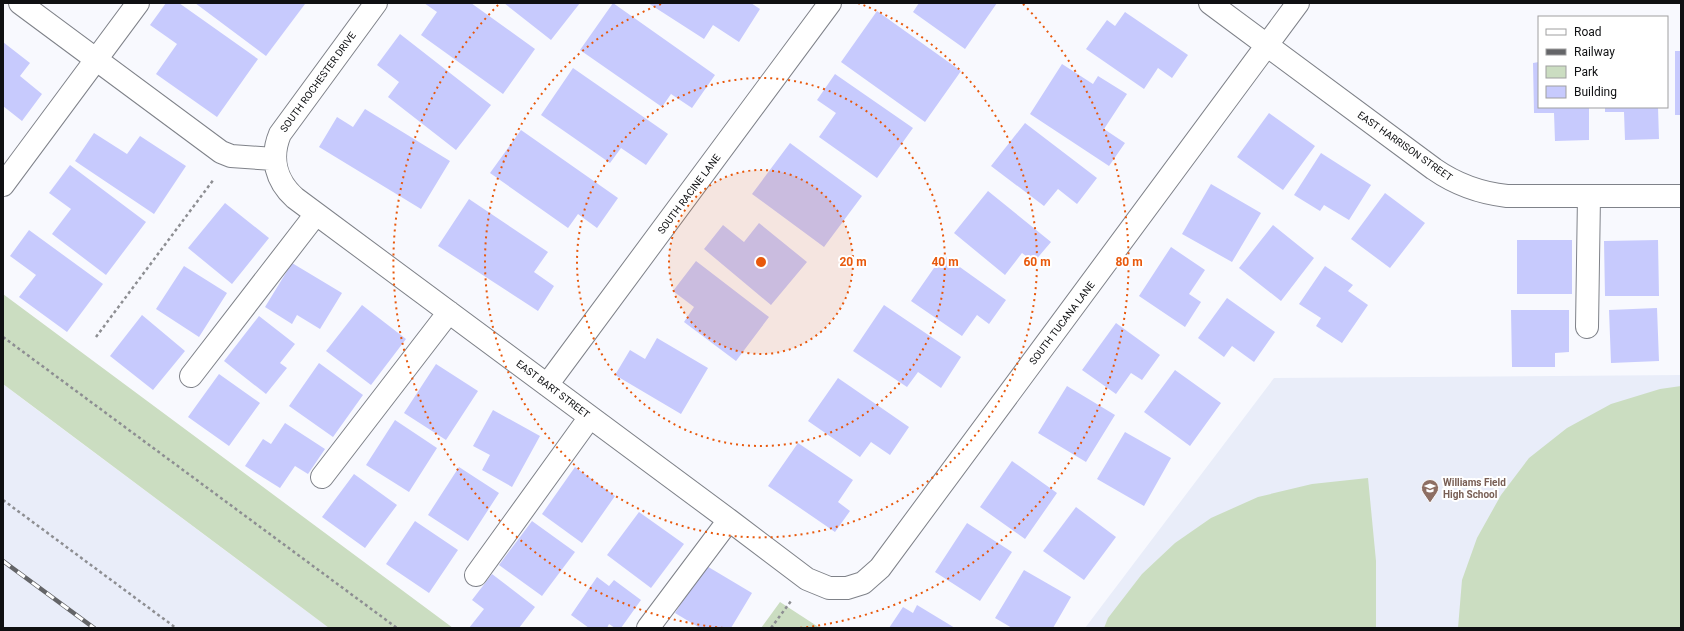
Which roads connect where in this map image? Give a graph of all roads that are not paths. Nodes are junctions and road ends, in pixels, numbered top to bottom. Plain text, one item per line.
1 (20, 3) edge
2 (138, 3) edge
3 (376, 3) edge
4 (830, 3) edge
5 (1210, 3) edge
6 (1298, 3) edge
7 (1267, 45) junction
8 (96, 60) junction
9 (275, 163) junction
10 (3, 185) edge
11 (1589, 196) junction
12 (1681, 196) edge
13 (316, 214) junction
14 (449, 312) junction
15 (1587, 327) dead end
16 (191, 376) dead end
17 (547, 385) junction
18 (590, 416) junction
19 (322, 477) dead end
20 (729, 520) junction
21 (476, 575) dead end
22 (846, 588) joint
23 (648, 628) edge

1 - 8 street
2 - 8 street
3 - 9 street, SOUTH ROCHESTER DRIVE
4 - 17 street, SOUTH RACINE LANE
5 - 7 street, EAST HARRISON STREET
6 - 7 street, SOUTH TUCANA LANE
7 - 11 street, EAST HARRISON STREET
7 - 22 street, SOUTH TUCANA LANE
8 - 9 street
8 - 10 street
9 - 13 street, EAST BART STREET
11 - 12 street, EAST HARRISON STREET
11 - 15 street
13 - 14 street, EAST BART STREET
13 - 16 street
14 - 17 street, EAST BART STREET
14 - 19 street
17 - 18 street, EAST BART STREET
18 - 20 street, EAST BART STREET
18 - 21 street
20 - 22 street, EAST BART STREET
20 - 23 street

